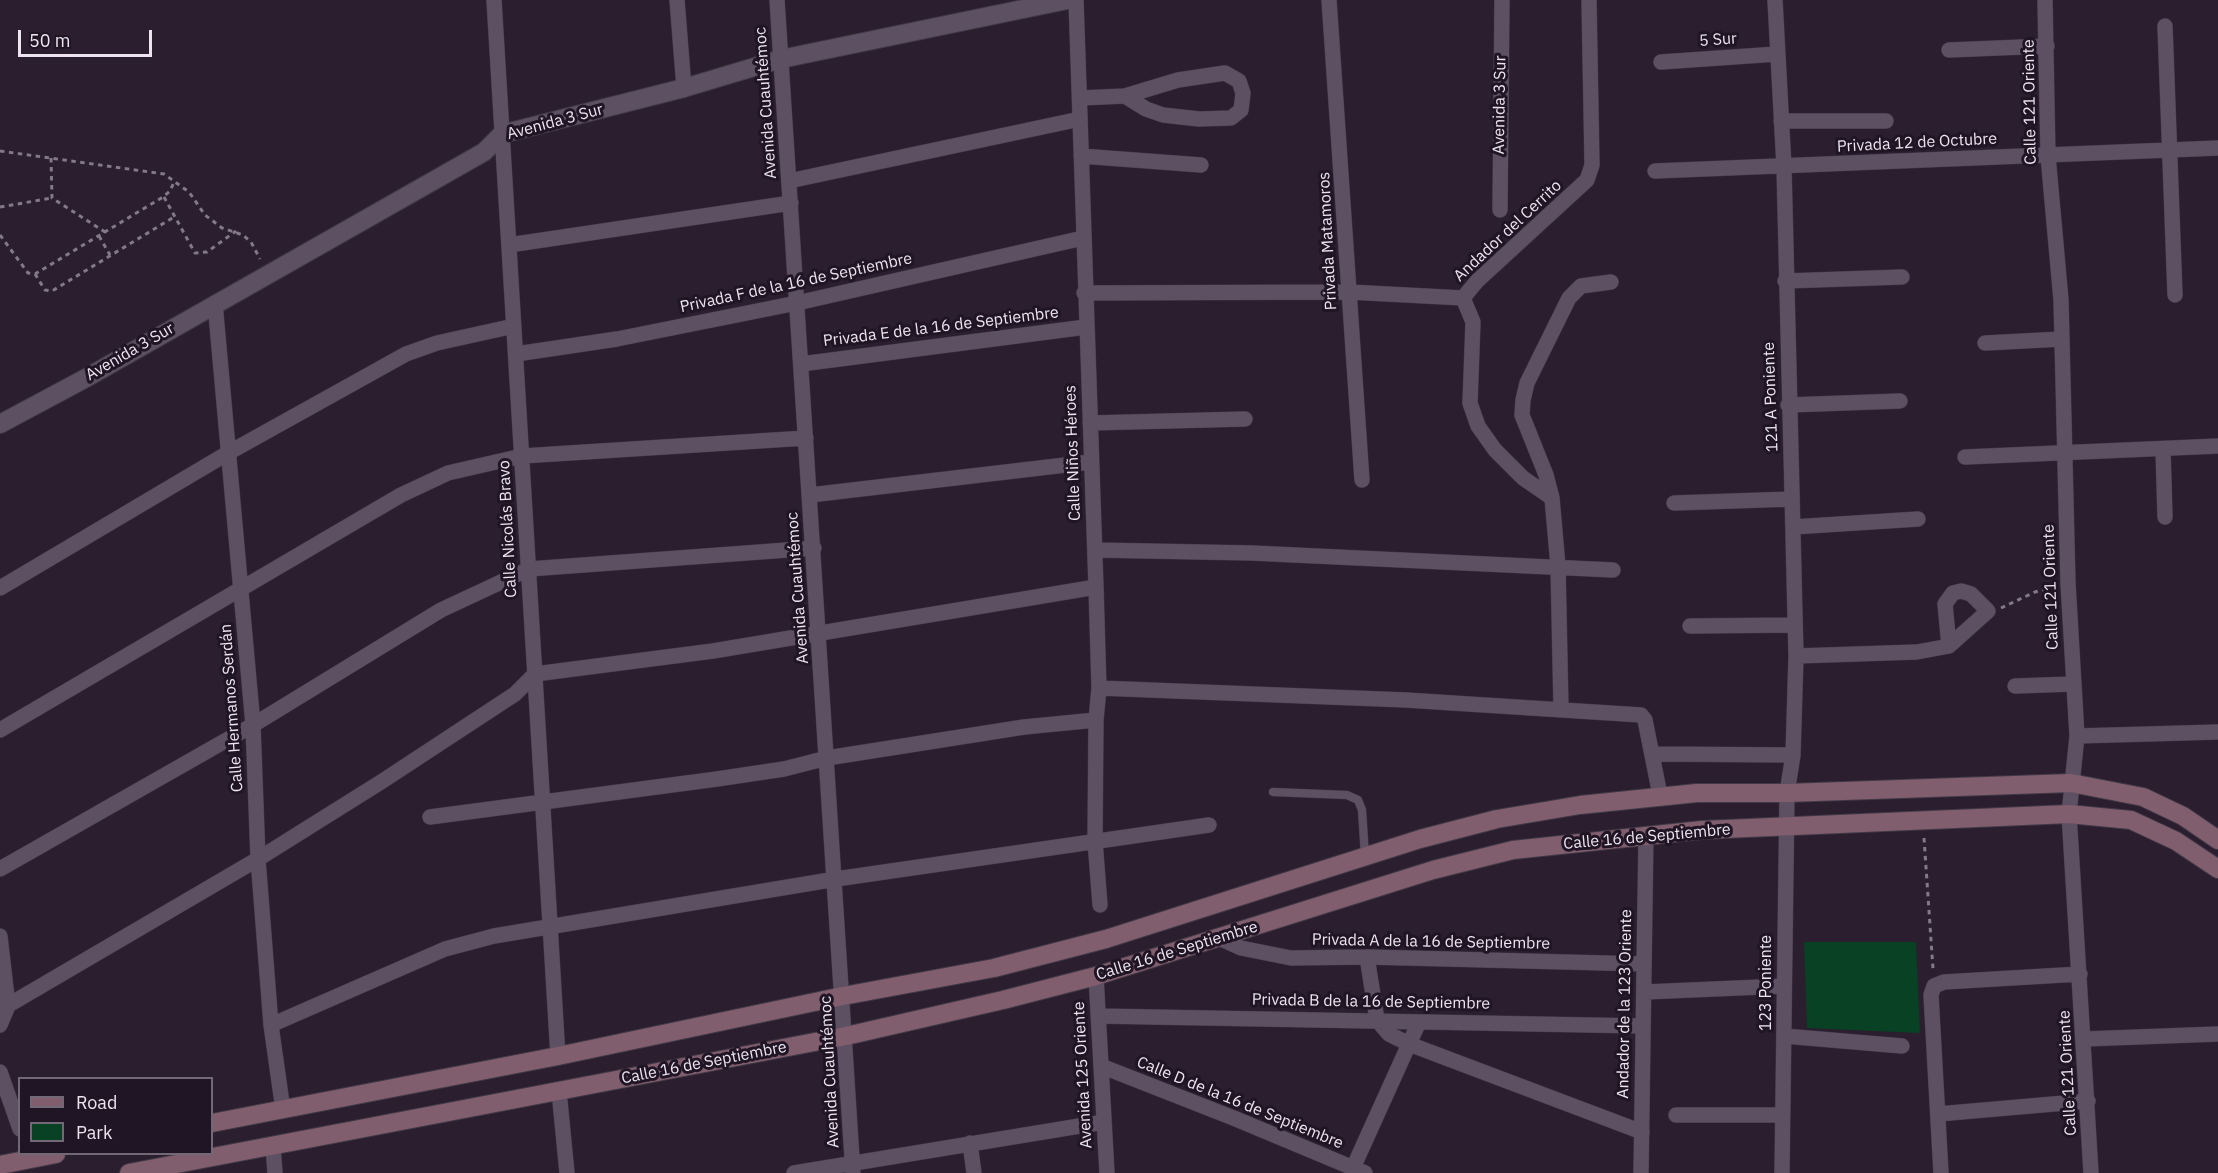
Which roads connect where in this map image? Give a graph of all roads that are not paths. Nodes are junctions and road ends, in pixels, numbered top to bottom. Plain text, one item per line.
1 (494, 0) edge
2 (678, 0) edge
3 (777, 0) edge
4 (1076, 0) edge
5 (1329, 0) edge
6 (1502, 0) edge
7 (1589, 0) edge
8 (1775, 0) edge
9 (2045, 0) edge
10 (1058, 1) edge
11 (2165, 26) dead end
12 (2047, 46) junction
13 (1949, 50) dead end
14 (1776, 54) junction
15 (781, 59) junction
16 (1661, 62) dead end
17 (684, 88) junction
18 (1125, 96) junction
19 (1080, 98) junction
20 (1080, 119) junction
21 (1781, 121) junction
22 (1886, 121) dead end
23 (502, 134) junction
24 (2218, 148) edge
25 (2169, 151) junction
26 (1081, 156) junction
27 (2048, 156) junction
28 (1202, 165) dead end
29 (1784, 167) junction
30 (1654, 171) dead end
31 (789, 181) junction
32 (791, 203) junction
33 (1500, 210) dead end
34 (1083, 238) junction
35 (509, 245) junction
36 (1902, 277) dead end
37 (1785, 281) junction
38 (1611, 282) dead end
39 (1349, 292) junction
40 (1084, 293) junction
41 (2175, 295) dead end
42 (1463, 298) junction
43 (215, 303) junction
44 (797, 303) junction
45 (514, 326) junction
46 (1086, 327) junction
47 (2062, 339) junction
48 (1985, 343) dead end
49 (516, 354) junction
50 (801, 364) junction
51 (1900, 401) dead end
52 (1788, 405) junction
53 (1245, 419) dead end
54 (1090, 423) junction
55 (0, 424) edge
56 (806, 438) junction
57 (2218, 446) edge
58 (2163, 449) junction
59 (228, 453) junction
60 (2065, 454) junction
61 (522, 456) junction
62 (1965, 457) dead end
63 (1091, 462) junction
64 (1362, 480) dead end
65 (810, 495) junction
66 (1552, 498) junction
67 (1792, 499) junction
68 (1674, 503) dead end
69 (2165, 517) dead end
70 (1918, 519) dead end
71 (1793, 527) junction
72 (813, 548) junction
73 (1095, 550) junction
74 (1558, 566) junction
75 (529, 569) junction
76 (1613, 570) dead end
77 (1096, 587) junction
78 (0, 588) edge
79 (241, 590) junction
80 (1796, 625) junction
81 (1690, 626) dead end
82 (819, 632) junction
83 (1949, 646) junction
84 (1796, 656) junction
85 (535, 674) junction
86 (2073, 684) junction
87 (2015, 686) dead end
88 (1099, 688) junction
89 (1561, 708) junction
90 (1096, 720) junction
91 (253, 725) junction
92 (0, 730) edge
93 (2218, 732) edge
94 (2077, 736) junction
95 (1653, 754) junction
96 (1793, 755) junction
97 (827, 758) junction
98 (2071, 783) junction
99 (1273, 792) dead end
100 (1787, 793) junction
101 (1660, 795) junction
102 (543, 801) junction
103 (2070, 814) junction
104 (430, 817) dead end
105 (1209, 825) dead end
106 (1788, 827) junction
107 (1646, 835) junction
108 (2218, 840) edge
109 (1095, 841) junction
110 (1366, 857) junction
111 (258, 860) junction
112 (0, 869) edge
113 (2218, 869) edge
114 (836, 879) junction
115 (1100, 905) dead end
116 (550, 927) junction
117 (0, 936) edge
118 (1219, 938) junction
119 (1367, 957) junction
120 (1644, 964) junction
121 (2080, 974) junction
122 (1096, 976) junction
123 (1784, 986) junction
124 (1645, 992) junction
125 (843, 996) junction
126 (4, 1008) edge
127 (1098, 1016) junction
128 (1377, 1020) junction
129 (1419, 1022) junction
130 (0, 1025) edge
131 (272, 1025) junction
132 (1643, 1026) junction
133 (2218, 1034) edge
134 (846, 1036) junction
135 (1784, 1036) junction
136 (2085, 1039) junction
137 (1408, 1044) junction
138 (1902, 1046) dead end
139 (558, 1056) junction
140 (1101, 1066) junction
141 (0, 1072) edge
142 (559, 1091) junction
143 (2088, 1101) junction
144 (283, 1110) junction
145 (1938, 1114) junction
146 (1676, 1115) dead end
147 (1783, 1115) junction
148 (1104, 1122) junction
149 (18, 1123) edge
150 (213, 1124) edge
151 (1642, 1132) junction
152 (970, 1143) junction
153 (273, 1146) junction
154 (29, 1156) edge
155 (0, 1165) edge
156 (853, 1168) edge
157 (1359, 1171) edge
158 (129, 1173) edge
159 (275, 1173) edge
160 (567, 1173) edge
161 (794, 1173) edge
162 (974, 1173) edge
163 (1107, 1173) edge
164 (1641, 1173) edge
165 (1782, 1173) edge
166 (1941, 1173) edge
167 (2091, 1173) edge

1 - 23 street, Calle Nicolás Bravo
2 - 17 street
3 - 15 street, Avenida Cuauhtémoc
4 - 19 street, Calle Niños Héroes
5 - 39 street, Privada Matamoros
6 - 33 street, Avenida 3 Sur
7 - 42 street, Andador del Cerrito
8 - 14 street, 121 A Poniente
9 - 12 street, Calle 121 Oriente
10 - 15 street, Avenida 3 Sur
11 - 25 street
12 - 13 street
12 - 27 street, Calle 121 Oriente
14 - 16 street, 5 Sur
14 - 21 street, 121 A Poniente
15 - 17 street, Avenida 3 Sur
15 - 31 street, Avenida Cuauhtémoc
17 - 23 street, Avenida 3 Sur
18 - 18 street
18 - 19 street
19 - 20 street, Calle Niños Héroes
20 - 26 street, Calle Niños Héroes
20 - 31 street
21 - 22 street
21 - 29 street, 121 A Poniente
23 - 35 street, Calle Nicolás Bravo
23 - 43 street, Avenida 3 Sur
24 - 25 street, Privada 12 de Octubre
25 - 27 street, Privada 12 de Octubre
25 - 41 street
26 - 28 street
26 - 34 street, Calle Niños Héroes
27 - 29 street, Privada 12 de Octubre
27 - 47 street, Calle 121 Oriente
29 - 30 street, Privada 12 de Octubre
29 - 37 street, 121 A Poniente
31 - 32 street, Avenida Cuauhtémoc
32 - 35 street
32 - 44 street, Avenida Cuauhtémoc
34 - 40 street, Calle Niños Héroes
34 - 44 street, Privada F de la 16 de Septiembre
35 - 45 street, Calle Nicolás Bravo
36 - 37 street
37 - 52 street, 121 A Poniente
38 - 66 street
39 - 40 street
39 - 42 street
39 - 64 street, Privada Matamoros
40 - 46 street, Calle Niños Héroes
42 - 66 street, Andador del Cerrito
43 - 55 street, Avenida 3 Sur
43 - 59 street, Calle Hermanos Serdán
44 - 49 street, Privada F de la 16 de Septiembre
44 - 50 street, Avenida Cuauhtémoc
45 - 49 street, Calle Nicolás Bravo
45 - 59 street
46 - 50 street, Privada E de la 16 de Septiembre
46 - 54 street, Calle Niños Héroes
47 - 48 street
47 - 60 street, Calle 121 Oriente
49 - 61 street, Calle Nicolás Bravo
50 - 56 street, Avenida Cuauhtémoc
51 - 52 street
52 - 67 street, 121 A Poniente
53 - 54 street
54 - 63 street, Calle Niños Héroes
56 - 61 street
56 - 65 street, Avenida Cuauhtémoc
57 - 58 street
58 - 60 street
58 - 69 street
59 - 78 street
59 - 79 street, Calle Hermanos Serdán
60 - 62 street
60 - 86 street, Calle 121 Oriente
61 - 75 street, Calle Nicolás Bravo
61 - 79 street
63 - 65 street
63 - 73 street, Calle Niños Héroes
65 - 72 street, Avenida Cuauhtémoc
66 - 74 street
67 - 68 street
67 - 71 street, 121 A Poniente
70 - 71 street
71 - 80 street, 121 A Poniente
72 - 75 street
72 - 82 street, Avenida Cuauhtémoc
73 - 74 street
73 - 77 street, Calle Niños Héroes
74 - 76 street
74 - 89 street
75 - 85 street, Calle Nicolás Bravo
75 - 91 street
77 - 82 street
77 - 88 street, Calle Niños Héroes
79 - 91 street, Calle Hermanos Serdán
79 - 92 street
80 - 81 street
80 - 84 street, 121 A Poniente
82 - 85 street
82 - 97 street, Avenida Cuauhtémoc
83 - 83 street
83 - 84 street
84 - 96 street, 121 A Poniente
85 - 102 street, Calle Nicolás Bravo
85 - 111 street
86 - 87 street
86 - 94 street, Calle 121 Oriente
88 - 89 street
88 - 90 street, Calle Niños Héroes
89 - 95 street
90 - 97 street
90 - 109 street, Calle Niños Héroes
91 - 111 street, Calle Hermanos Serdán
91 - 112 street
93 - 94 street
94 - 98 street, Calle 121 Oriente
95 - 96 street
95 - 101 street
96 - 100 street, 121 A Poniente
97 - 102 street
97 - 114 street, Avenida Cuauhtémoc
98 - 100 main road, Calle 16 de Septiembre
98 - 103 street, Calle 121 Oriente
98 - 108 main road, Calle 16 de Septiembre
99 - 110 lane
100 - 101 main road, Calle 16 de Septiembre
100 - 106 street, 123 Poniente
101 - 110 main road, Calle 16 de Septiembre
102 - 104 street
102 - 116 street, Calle Nicolás Bravo
103 - 106 main road, Calle 16 de Septiembre
103 - 113 main road, Calle 16 de Septiembre
103 - 121 street, Calle 121 Oriente
105 - 109 street
106 - 107 main road, Calle 16 de Septiembre
106 - 123 street, 123 Poniente
107 - 118 main road, Calle 16 de Septiembre
107 - 120 street, Andador de la 123 Oriente
109 - 114 street
109 - 115 street, Calle Niños Héroes
110 - 125 main road, Calle 16 de Septiembre
111 - 126 street
111 - 131 street, Calle Hermanos Serdán
114 - 116 street
114 - 125 street, Avenida Cuauhtémoc
116 - 131 street
116 - 139 street, Calle Nicolás Bravo
117 - 126 street
118 - 119 street, Privada A de la 16 de Septiembre
118 - 122 main road, Calle 16 de Septiembre
119 - 120 street, Privada A de la 16 de Septiembre
119 - 128 street
120 - 124 street, Andador de la 123 Oriente
121 - 136 street, Calle 121 Oriente
121 - 145 street
122 - 127 street, Avenida 125 Oriente
122 - 134 main road, Calle 16 de Septiembre
123 - 124 street
123 - 135 street, 123 Poniente
124 - 132 street, Andador de la 123 Oriente
125 - 134 street, Avenida Cuauhtémoc
125 - 139 main road, Calle 16 de Septiembre
126 - 130 street
127 - 128 street, Privada B de la 16 de Septiembre
127 - 140 street, Avenida 125 Oriente
128 - 129 street, Privada B de la 16 de Septiembre
128 - 137 street
129 - 132 street, Privada B de la 16 de Septiembre
129 - 137 street
131 - 144 street, Calle Hermanos Serdán
132 - 151 street, Andador de la 123 Oriente
133 - 136 street
134 - 142 main road, Calle 16 de Septiembre
134 - 156 street, Avenida Cuauhtémoc
135 - 138 street
135 - 147 street, 123 Poniente
136 - 143 street, Calle 121 Oriente
137 - 151 street
137 - 157 street
139 - 144 main road, Calle 16 de Septiembre
140 - 148 street, Avenida 125 Oriente
140 - 157 street, Calle D de la 16 de Septiembre
141 - 149 street
142 - 153 main road, Calle 16 de Septiembre
142 - 160 street
143 - 145 street
143 - 167 street, Calle 121 Oriente
144 - 150 main road, Calle 16 de Septiembre
145 - 166 street
146 - 147 street
147 - 165 street, 123 Poniente
148 - 152 street
148 - 163 street, Avenida 125 Oriente
151 - 164 street, Andador de la 123 Oriente
152 - 156 street
152 - 162 street
153 - 158 main road, Calle 16 de Septiembre
153 - 159 street
154 - 155 main road
156 - 161 street

